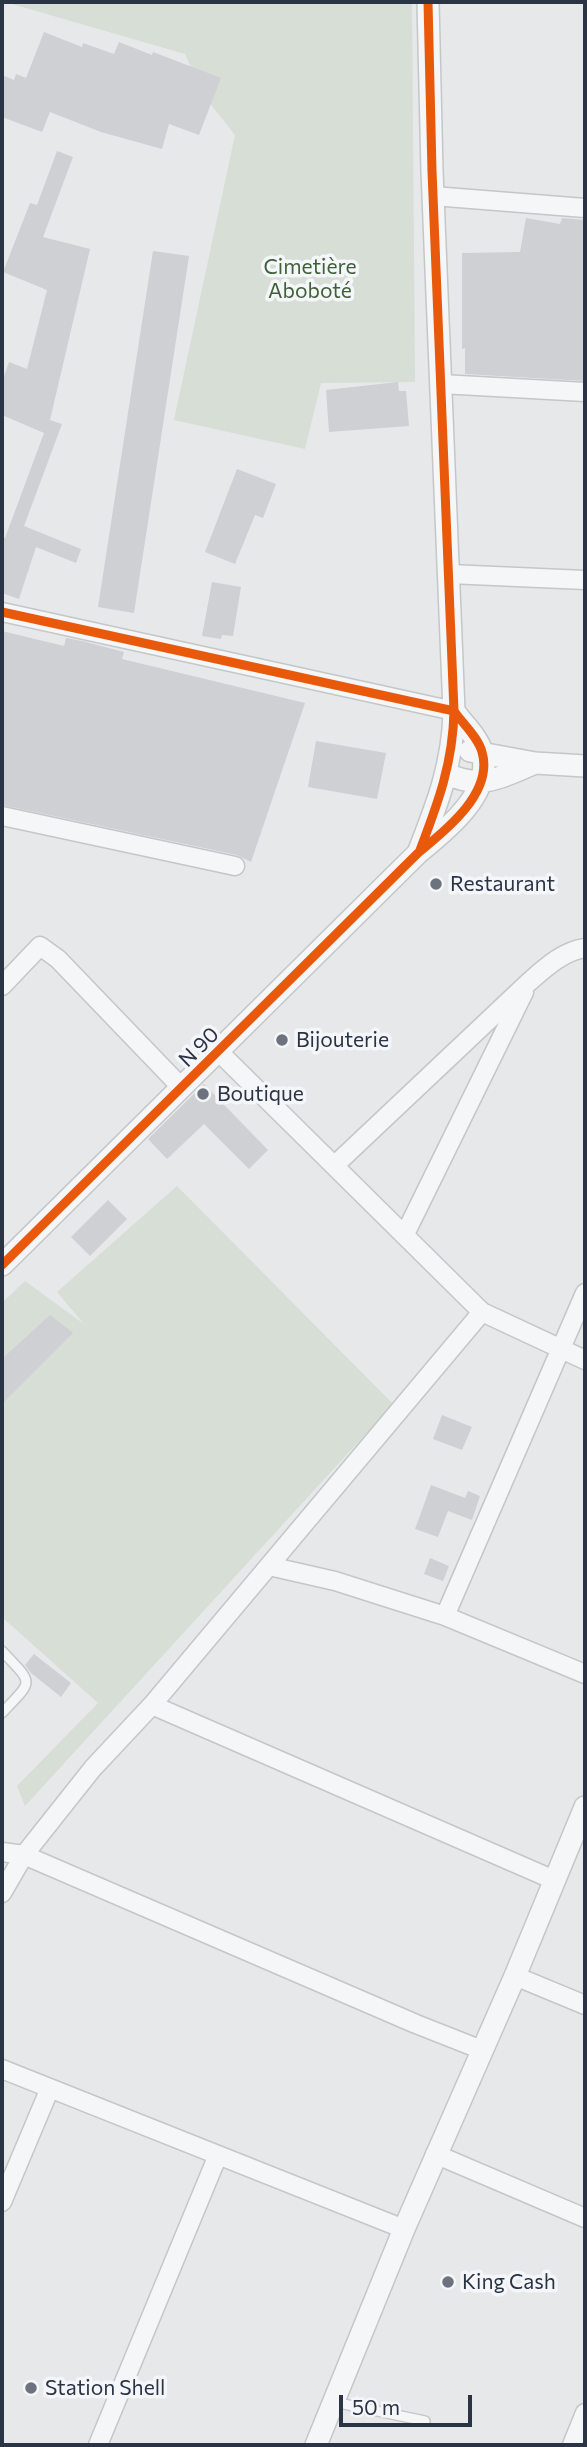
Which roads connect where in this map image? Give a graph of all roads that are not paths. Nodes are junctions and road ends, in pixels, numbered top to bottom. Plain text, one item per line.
1 (428, 2) edge
2 (433, 196) junction
3 (585, 208) edge
4 (441, 384) junction
5 (585, 392) edge
6 (449, 574) junction
7 (585, 580) edge
8 (2, 612) edge
9 (454, 712) junction
10 (452, 752) junction
11 (482, 753) junction
12 (535, 763) junction
13 (585, 766) edge
14 (447, 774) junction
15 (480, 783) junction
16 (2, 816) edge
17 (418, 853) junction
18 (235, 866) dead end
19 (585, 948) edge
20 (529, 982) junction
21 (2, 986) edge
22 (219, 1052) junction
23 (182, 1088) junction
24 (335, 1165) junction
25 (405, 1234) junction
26 (2, 1265) edge
27 (585, 1293) edge
28 (482, 1312) junction
29 (561, 1350) junction
30 (585, 1360) edge
31 (269, 1566) junction
32 (445, 1616) junction
33 (2, 1651) edge
34 (585, 1674) edge
35 (152, 1705) junction
36 (2, 1713) edge
37 (585, 1807) edge
38 (2, 1852) edge
39 (24, 1855) junction
40 (554, 1880) junction
41 (2, 1893) edge
42 (515, 1976) junction
43 (585, 2005) edge
44 (482, 2050) junction
45 (2, 2068) edge
46 (50, 2088) junction
47 (435, 2154) junction
48 (218, 2155) junction
49 (2, 2202) edge
50 (585, 2218) edge
51 (404, 2228) junction
52 (334, 2402) junction
53 (585, 2413) edge
54 (425, 2421) dead end
55 (98, 2445) edge
56 (316, 2445) edge
57 (572, 2445) edge

1 - 2 street, N 90
2 - 3 street
2 - 4 street, N 90
4 - 5 street
4 - 6 street, N 90
6 - 7 street
6 - 9 street, N 90
8 - 9 street
9 - 10 street, N 90
9 - 11 street
10 - 11 street
10 - 14 street, N 90
11 - 12 street
11 - 15 street, N 90
12 - 13 street
12 - 15 street
14 - 15 street
14 - 17 street, N 90
15 - 17 street, N 90
16 - 18 street
17 - 22 street, N 90
19 - 20 street
20 - 24 street
20 - 25 street
21 - 23 street
22 - 23 street, N 90
22 - 24 street
23 - 26 street, N 90
24 - 25 street
25 - 28 street
27 - 29 street
28 - 29 street
28 - 31 street
29 - 30 street
29 - 32 street
31 - 32 street
31 - 35 street
32 - 34 street
33 - 36 lane
35 - 39 street
35 - 40 street
37 - 40 street
38 - 39 street
39 - 41 street
39 - 44 street
40 - 42 street
42 - 43 street
42 - 44 street
44 - 47 street
45 - 46 street
46 - 48 street
46 - 49 street
47 - 50 street
47 - 51 street
48 - 51 street
48 - 55 street
51 - 52 street
52 - 54 lane
52 - 56 street
53 - 57 street

